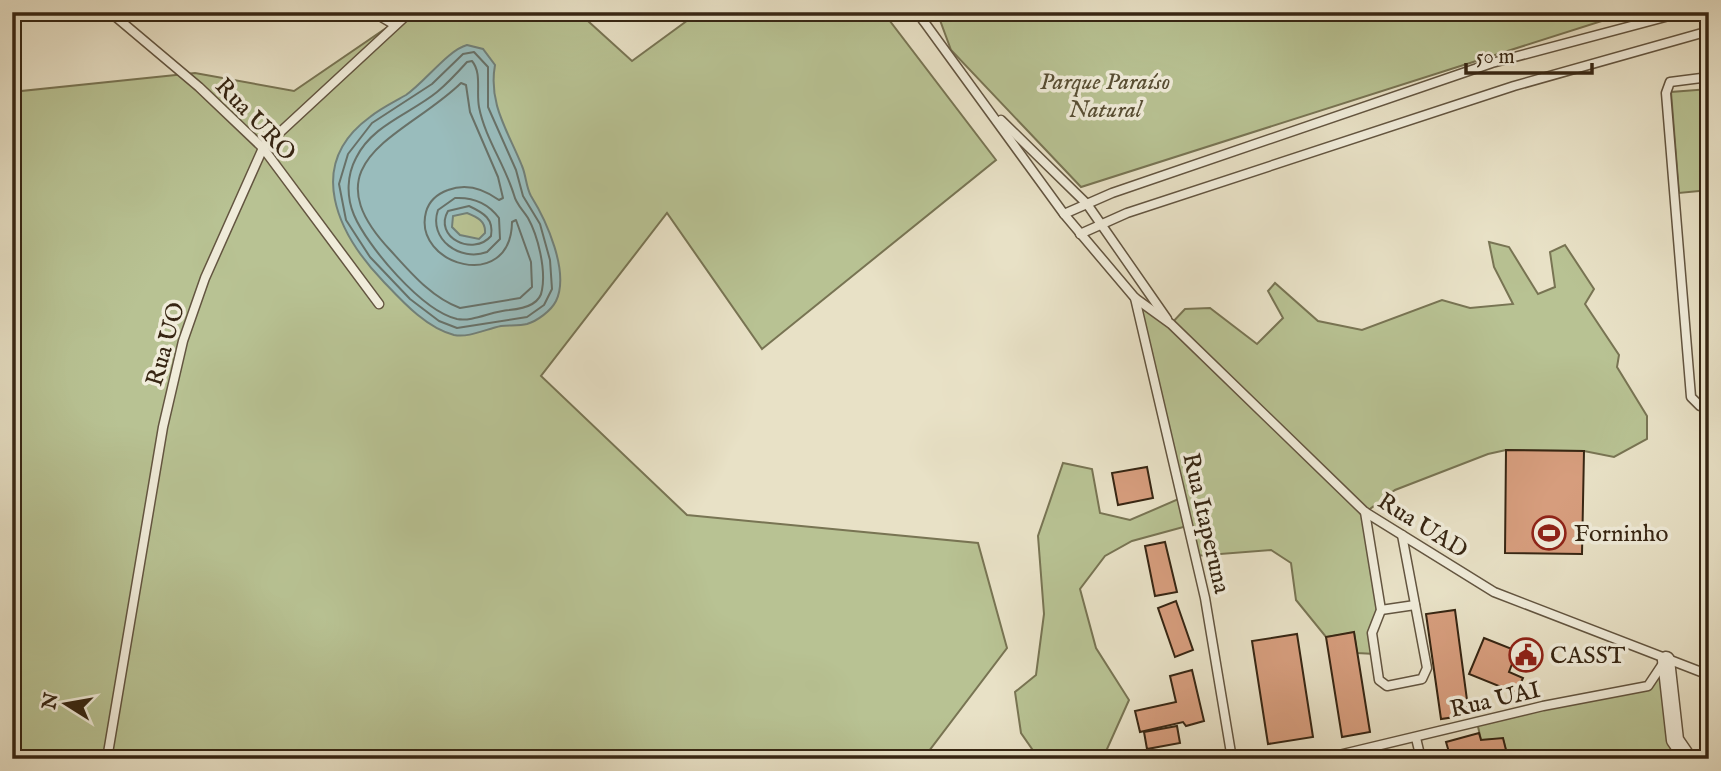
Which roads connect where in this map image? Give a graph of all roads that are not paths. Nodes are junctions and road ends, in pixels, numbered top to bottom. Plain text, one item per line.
1 (110, 12) edge
2 (373, 12) edge
3 (410, 12) edge
4 (937, 12) edge
5 (1684, 12) edge
6 (920, 16) edge
7 (395, 25) junction
8 (1709, 31) edge
9 (1709, 77) edge
10 (986, 105) junction
11 (263, 148) junction
12 (1087, 204) junction
13 (1064, 215) junction
14 (1101, 225) junction
15 (1080, 234) junction
16 (1135, 298) junction
17 (379, 304) dead end
18 (1171, 324) junction
19 (1709, 407) edge
20 (1365, 512) junction
21 (1402, 535) junction
22 (1415, 605) junction
23 (1381, 610) junction
24 (1665, 660) junction
25 (1709, 675) edge
26 (1416, 738) junction
27 (107, 759) edge
28 (1232, 759) edge
29 (1322, 759) edge
30 (1421, 759) edge
31 (1688, 759) edge

1 - 11 lane, Rua URO
2 - 7 lane
3 - 7 lane, Rua UO
4 - 6 lane
5 - 12 lane
6 - 10 lane, Rua UAD
7 - 11 lane, Rua UO
8 - 14 lane
9 - 19 lane
10 - 12 lane, Rua UAD
10 - 13 lane, Rua UAD
11 - 17 lane, Rua URO
11 - 27 lane, Rua UO
12 - 13 lane
12 - 14 lane, Rua UAD
13 - 15 lane, Rua UAD
14 - 15 lane
14 - 18 lane, Rua UAD
15 - 16 lane, Rua UAD
16 - 18 lane, Rua UAD
16 - 28 lane, Rua Itaperuna
18 - 20 lane, Rua UAD
20 - 21 lane, Rua UAD
20 - 23 lane
21 - 22 lane
21 - 24 lane, Rua UAD
22 - 23 lane
22 - 23 lane
24 - 25 lane, Rua UAD
24 - 26 lane, Rua UAI
24 - 31 street
26 - 29 lane, Rua UAI
26 - 30 lane

